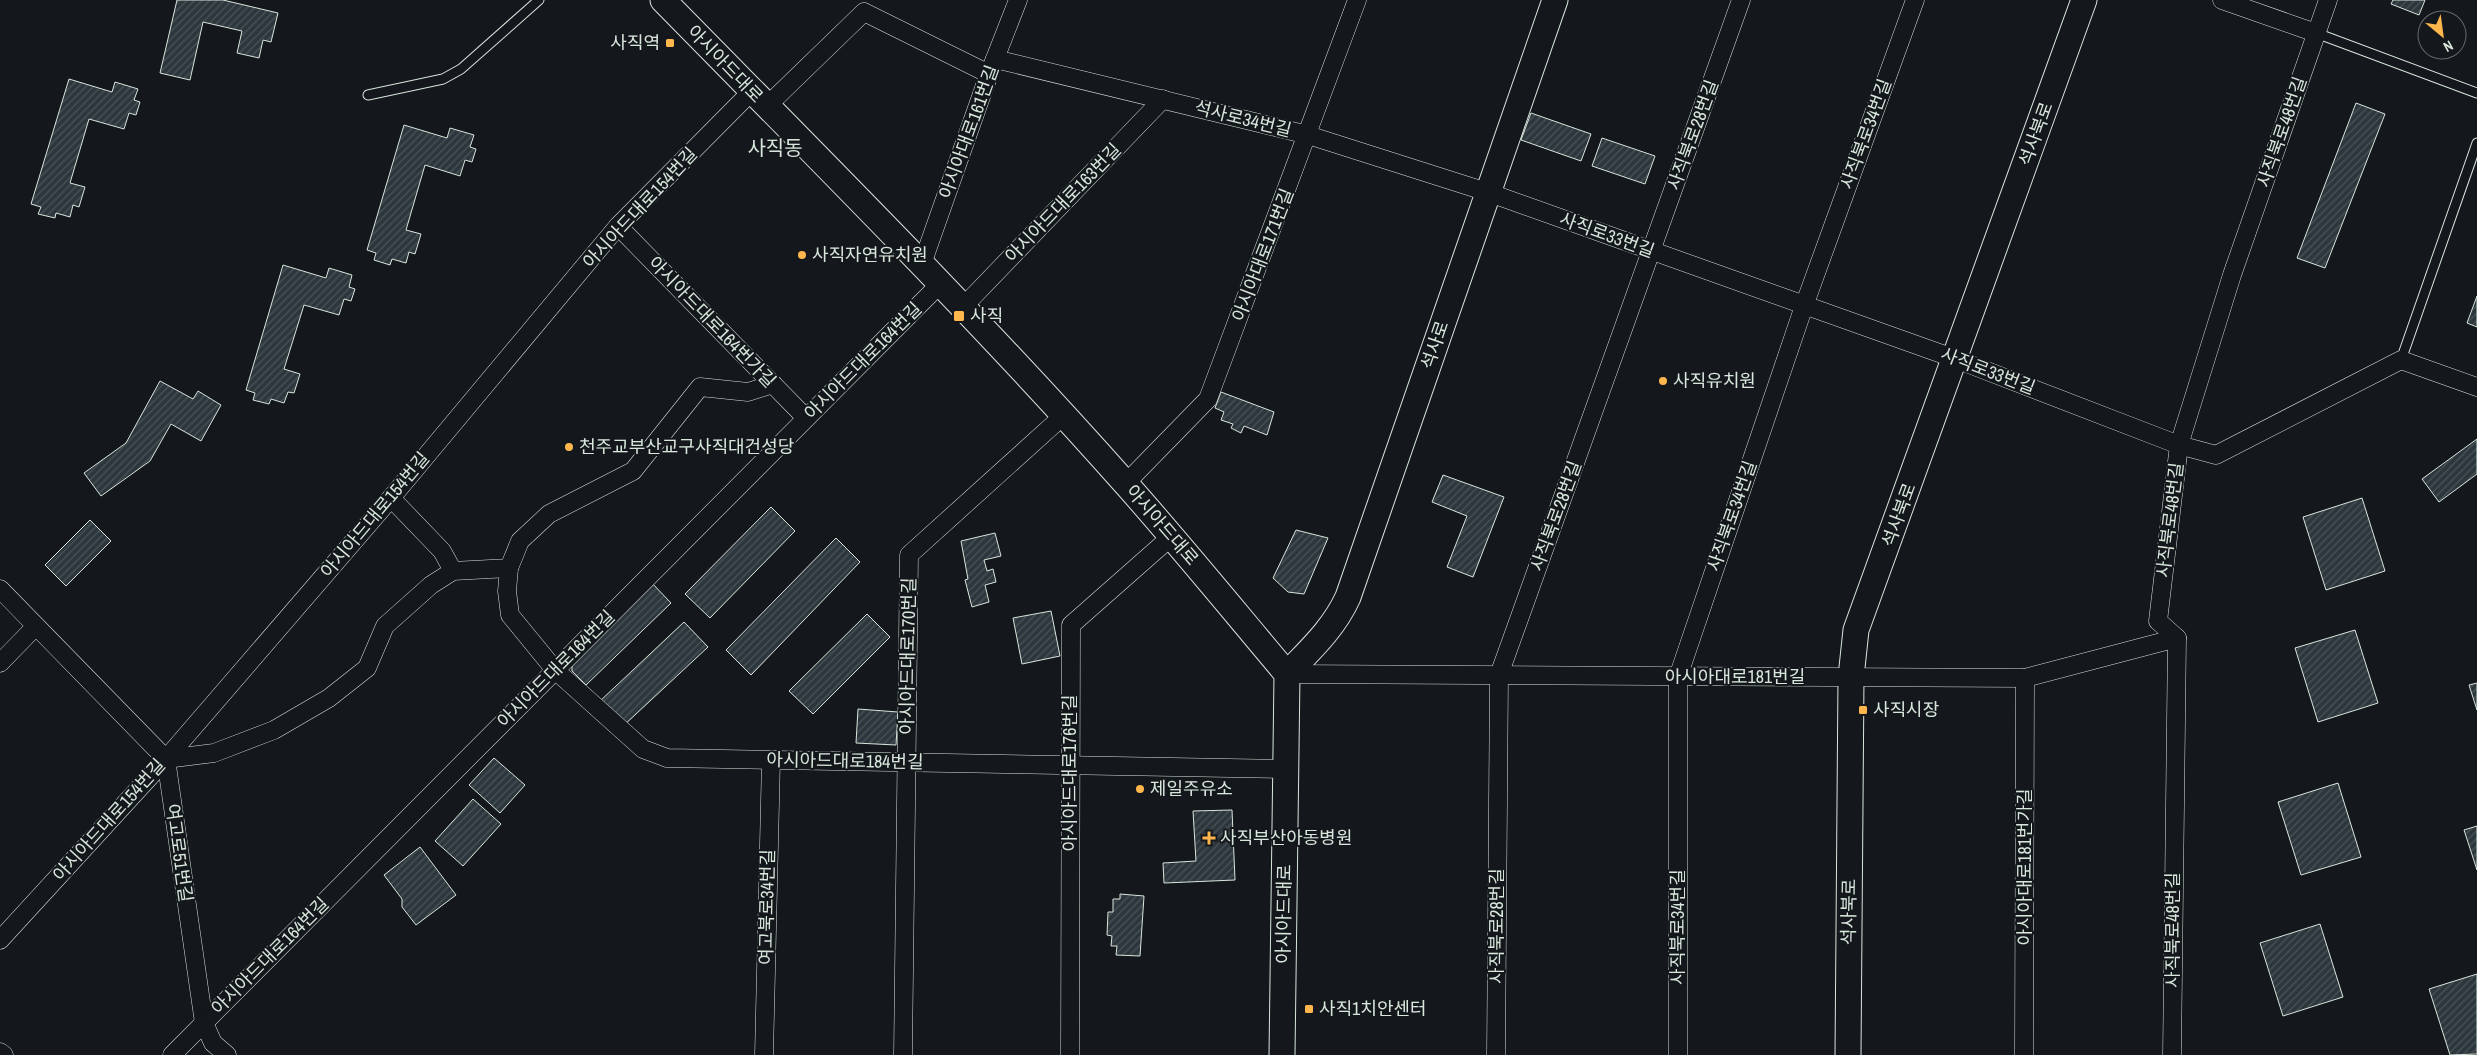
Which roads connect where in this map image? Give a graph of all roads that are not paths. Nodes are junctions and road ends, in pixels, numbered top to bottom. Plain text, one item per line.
1 (539, 0) edge
2 (663, 0) edge
3 (1018, 0) edge
4 (1357, 0) edge
5 (1555, 0) edge
6 (1741, 0) edge
7 (1915, 0) edge
8 (2084, 0) edge
9 (2222, 0) edge
10 (2328, 0) edge
11 (864, 12) joint
12 (2316, 33) junction
13 (992, 66) junction
14 (2477, 93) edge
15 (368, 95) dead end
16 (759, 99) junction
17 (1163, 99) junction
18 (1308, 134) junction
19 (2477, 143) edge
20 (1488, 192) junction
21 (618, 226) junction
22 (1651, 250) junction
23 (922, 264) junction
24 (940, 284) junction
25 (1804, 306) junction
26 (962, 308) junction
27 (1956, 359) junction
28 (2401, 360) junction
29 (773, 384) junction
30 (2477, 386) edge
31 (1064, 415) junction
32 (806, 418) junction
33 (2179, 445) junction
34 (1126, 483) junction
35 (391, 498) junction
36 (1172, 536) junction
37 (509, 568) junction
38 (453, 571) junction
39 (0, 589) edge
40 (36, 626) junction
41 (2178, 638) junction
42 (0, 663) edge
43 (555, 670) junction
44 (1287, 674) junction
45 (1499, 675) junction
46 (1678, 676) junction
47 (1851, 677) junction
48 (2025, 678) junction
49 (166, 759) junction
50 (770, 760) junction
51 (907, 762) junction
52 (1070, 765) junction
53 (1286, 769) junction
54 (0, 940) edge
55 (204, 1023) junction
56 (0, 1052) edge
57 (4, 1055) edge
58 (172, 1055) edge
59 (227, 1055) edge
60 (764, 1055) edge
61 (903, 1055) edge
62 (1070, 1055) edge
63 (1282, 1055) edge
64 (1496, 1055) edge
65 (1678, 1055) edge
66 (1848, 1055) edge
67 (2024, 1055) edge
68 (2172, 1055) edge

1 - 15 lane
2 - 16 main road, 아시아드대로
3 - 13 street, 아시아대로161번길
4 - 18 street, 아시아대로171번길
5 - 20 main road, 석사로
6 - 22 street, 사직북로28번길
7 - 25 street, 사직북로34번길
8 - 27 main road, 석사북로
9 - 12 street
10 - 12 street, 사직북로48번길
11 - 13 street, 석사로34번길
11 - 16 street, 아시아드대로
12 - 14 lane
12 - 33 street, 사직북로48번길
13 - 17 street, 석사로34번길
13 - 23 street, 아시아대로161번길
16 - 21 street, 아시아드대로154번길
16 - 23 main road, 아시아드대로
17 - 18 street, 석사로34번길
17 - 26 street, 아시아드대로163번길
18 - 20 street, 석사로34번길
18 - 34 street, 아시아대로171번길
19 - 28 lane
20 - 22 street, 사직로33번길
20 - 44 main road, 석사로
21 - 29 street, 아시아드대로164번가길
21 - 35 street, 아시아드대로154번길
22 - 25 street, 사직로33번길
22 - 45 street, 사직북로28번길
23 - 24 main road, 아시아드대로
24 - 26 main road, 아시아드대로
24 - 32 street, 아시아드대로164번길
25 - 27 street, 사직로33번길
25 - 46 street, 사직북로34번길
26 - 31 main road, 아시아드대로
27 - 33 street, 사직로33번길
27 - 47 main road, 석사북로
28 - 30 street
28 - 33 street, 사직로33번길
29 - 32 street, 아시아드대로164번가길
29 - 37 street, 아시아드대로184번길
31 - 34 main road, 아시아드대로
31 - 51 street, 아시아드대로170번길
32 - 43 street, 아시아드대로164번길
33 - 41 street, 사직북로48번길
34 - 36 main road, 아시아드대로
35 - 38 street
35 - 49 street, 아시아드대로154번길
36 - 44 main road, 아시아드대로
36 - 52 street, 아시아드대로176번길
37 - 38 street
37 - 43 street, 아시아드대로184번길
38 - 49 street
39 - 40 street
40 - 42 street
40 - 49 street
41 - 48 street, 아시아대로181번길
41 - 68 street, 사직북로48번길
43 - 50 street, 아시아드대로184번길
43 - 55 street, 아시아드대로164번길
44 - 45 street, 아시아대로181번길
44 - 53 main road, 아시아드대로
45 - 46 street, 아시아대로181번길
45 - 64 street, 사직북로28번길
46 - 47 street, 아시아대로181번길
46 - 65 street, 사직북로34번길
47 - 48 street, 아시아대로181번길
47 - 66 main road, 석사북로
48 - 67 street, 아시아대로181번가길
49 - 54 street, 아시아드대로154번길
49 - 55 street, 여고로51번길
50 - 51 street, 아시아드대로184번길
50 - 60 street, 여고북로34번길
51 - 52 street, 아시아드대로184번길
51 - 61 street, 아시아드대로170번길
52 - 53 street, 아시아드대로184번길
52 - 62 street, 아시아드대로176번길
53 - 63 main road, 아시아드대로
55 - 58 street, 아시아드대로164번길
55 - 59 street, 여고로51번길
56 - 57 street

